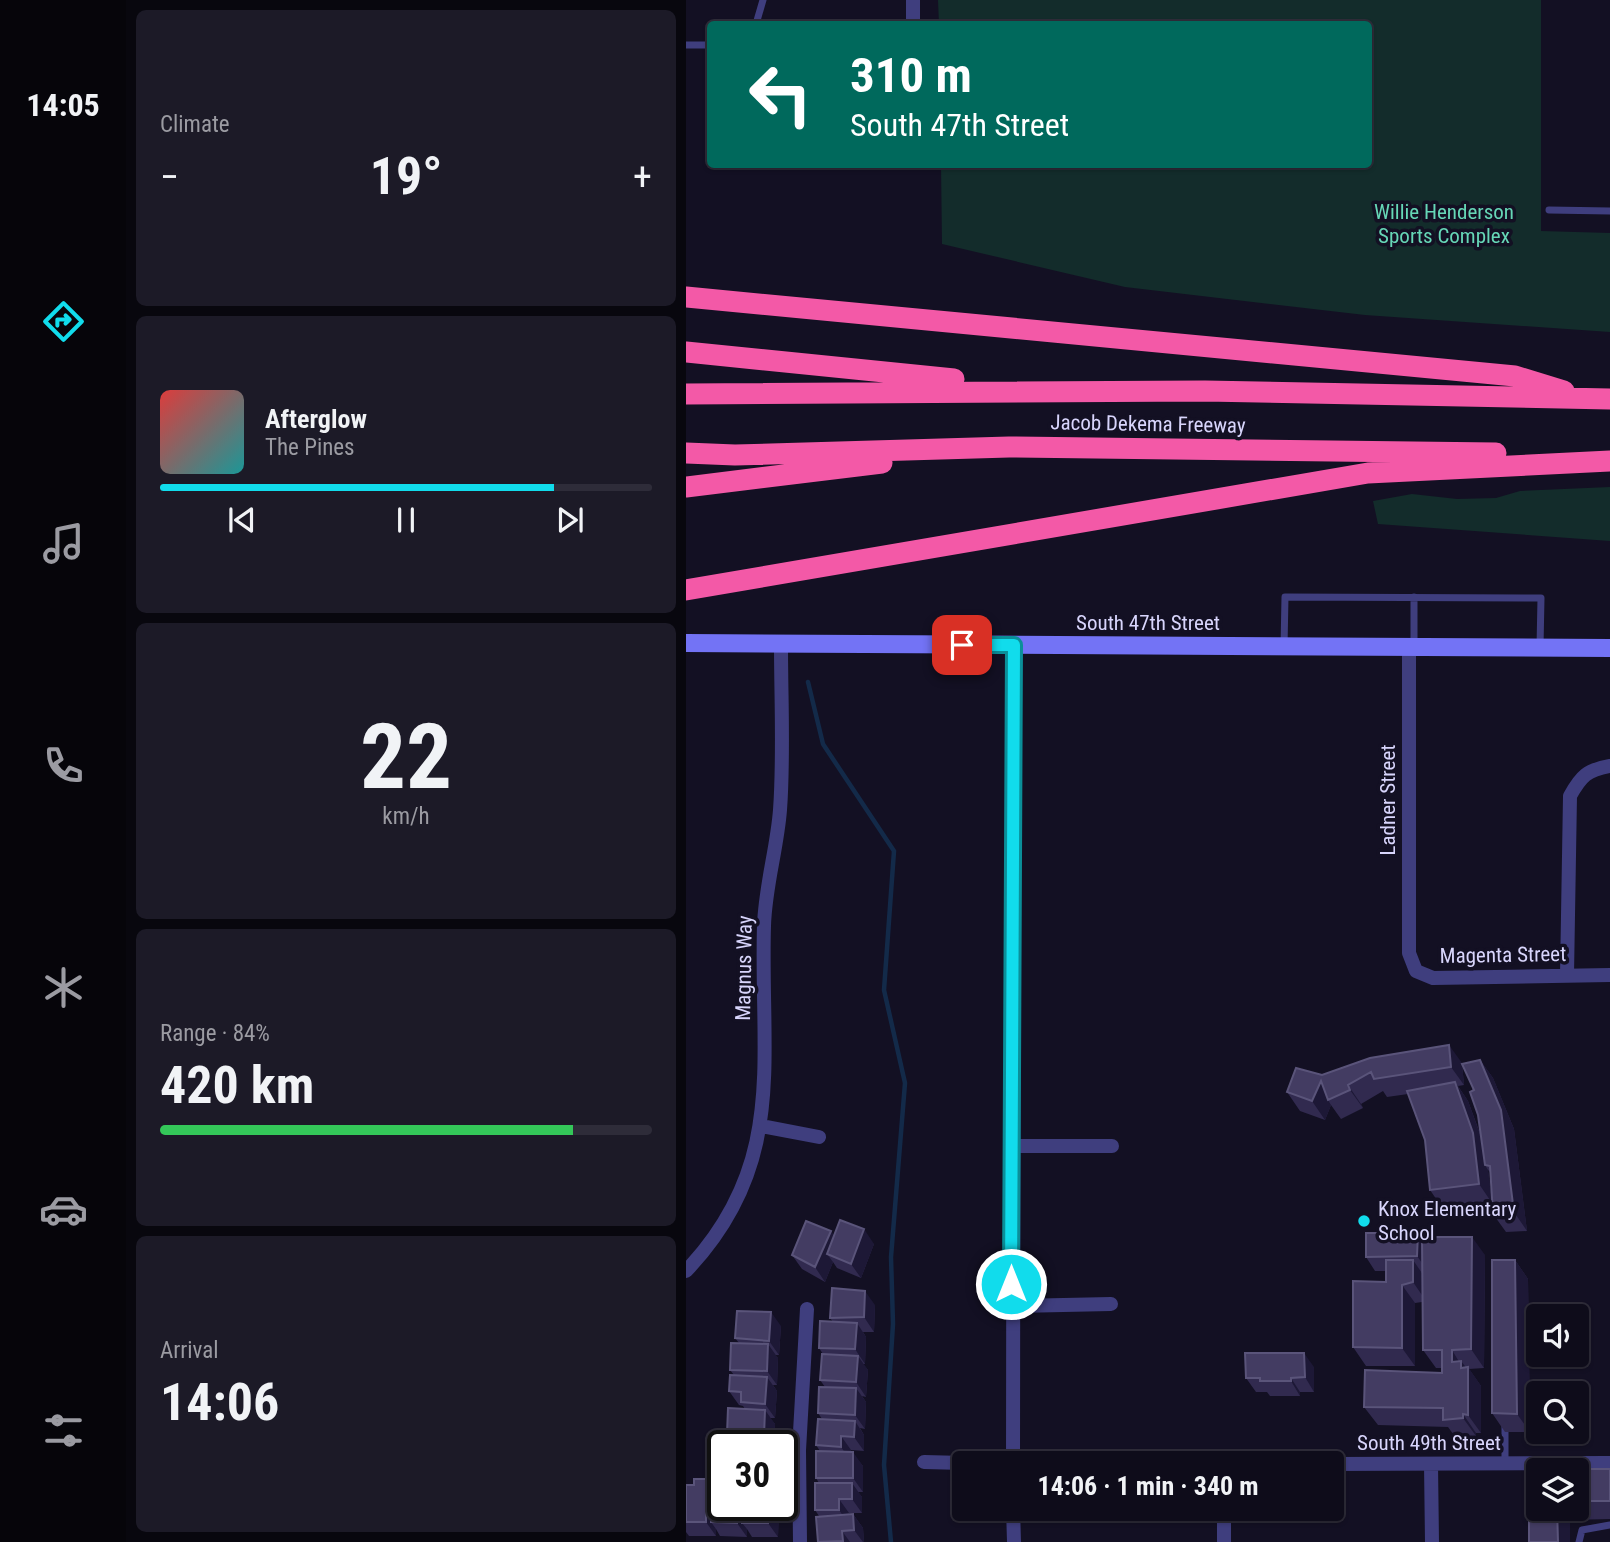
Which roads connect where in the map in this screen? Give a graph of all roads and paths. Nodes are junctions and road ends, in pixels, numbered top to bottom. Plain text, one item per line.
1 (763, 0) edge
2 (913, 0) edge
3 (757, 21) edge
4 (913, 21) edge
5 (686, 45) edge
6 (707, 45) edge
7 (1549, 210) dead end
8 (1610, 211) edge
9 (686, 297) edge
10 (686, 352) edge
11 (1205, 391) junction
12 (686, 394) edge
13 (1600, 399) edge
14 (1009, 447) junction
15 (686, 453) edge
16 (1610, 455) edge
17 (1610, 461) edge
18 (686, 487) edge
19 (686, 590) edge
20 (1414, 597) junction
21 (686, 643) edge
22 (781, 645) junction
23 (1014, 645) junction
24 (1284, 647) junction
25 (1411, 647) junction
26 (1540, 648) junction
27 (1610, 648) edge
28 (1610, 766) edge
29 (1409, 953) joint
30 (1567, 975) junction
31 (1610, 975) edge
32 (762, 1126) junction
33 (819, 1137) dead end
34 (1012, 1146) junction
35 (1112, 1146) dead end
36 (686, 1271) edge
37 (1111, 1304) dead end
38 (1011, 1306) junction
39 (807, 1309) dead end
40 (1505, 1409) edge
41 (1013, 1451) edge
42 (924, 1462) dead end
43 (952, 1463) edge
44 (1505, 1463) junction
45 (1610, 1463) edge
46 (1344, 1464) edge
47 (1431, 1464) junction
48 (1013, 1521) edge
49 (1224, 1521) edge
50 (1610, 1525) edge
51 (800, 1542) edge
52 (1014, 1542) edge
53 (1224, 1542) edge
54 (1432, 1542) edge
55 (1579, 1542) edge

1 - 3 lane
2 - 4 street
5 - 6 lane
7 - 8 lane
9 - 13 highway
10 - 11 highway
11 - 12 highway, Jacob Dekema Freeway
11 - 13 highway, Jacob Dekema Freeway
14 - 15 highway, Jacob Dekema Freeway
14 - 16 highway, Jacob Dekema Freeway
14 - 18 highway
17 - 19 highway
20 - 24 lane
20 - 25 lane
20 - 26 lane
21 - 22 main road, South 47th Street
22 - 23 main road, South 47th Street
22 - 32 street, Magnus Way
23 - 24 main road, South 47th Street
23 - 34 street
24 - 25 main road, South 47th Street
25 - 26 main road, South 47th Street
25 - 29 street, Ladner Street
26 - 27 main road, South 47th Street
28 - 30 street
29 - 30 street, Magenta Street
30 - 31 street, Magenta Street
32 - 33 street
32 - 36 street, Magnus Way
34 - 35 street
34 - 38 street
37 - 38 street
38 - 41 street
39 - 51 street
40 - 44 lane
42 - 43 street
44 - 45 street, South 49th Street
44 - 47 street, South 49th Street
46 - 47 street, South 49th Street
47 - 54 street
48 - 52 street
49 - 53 street
50 - 55 lane

